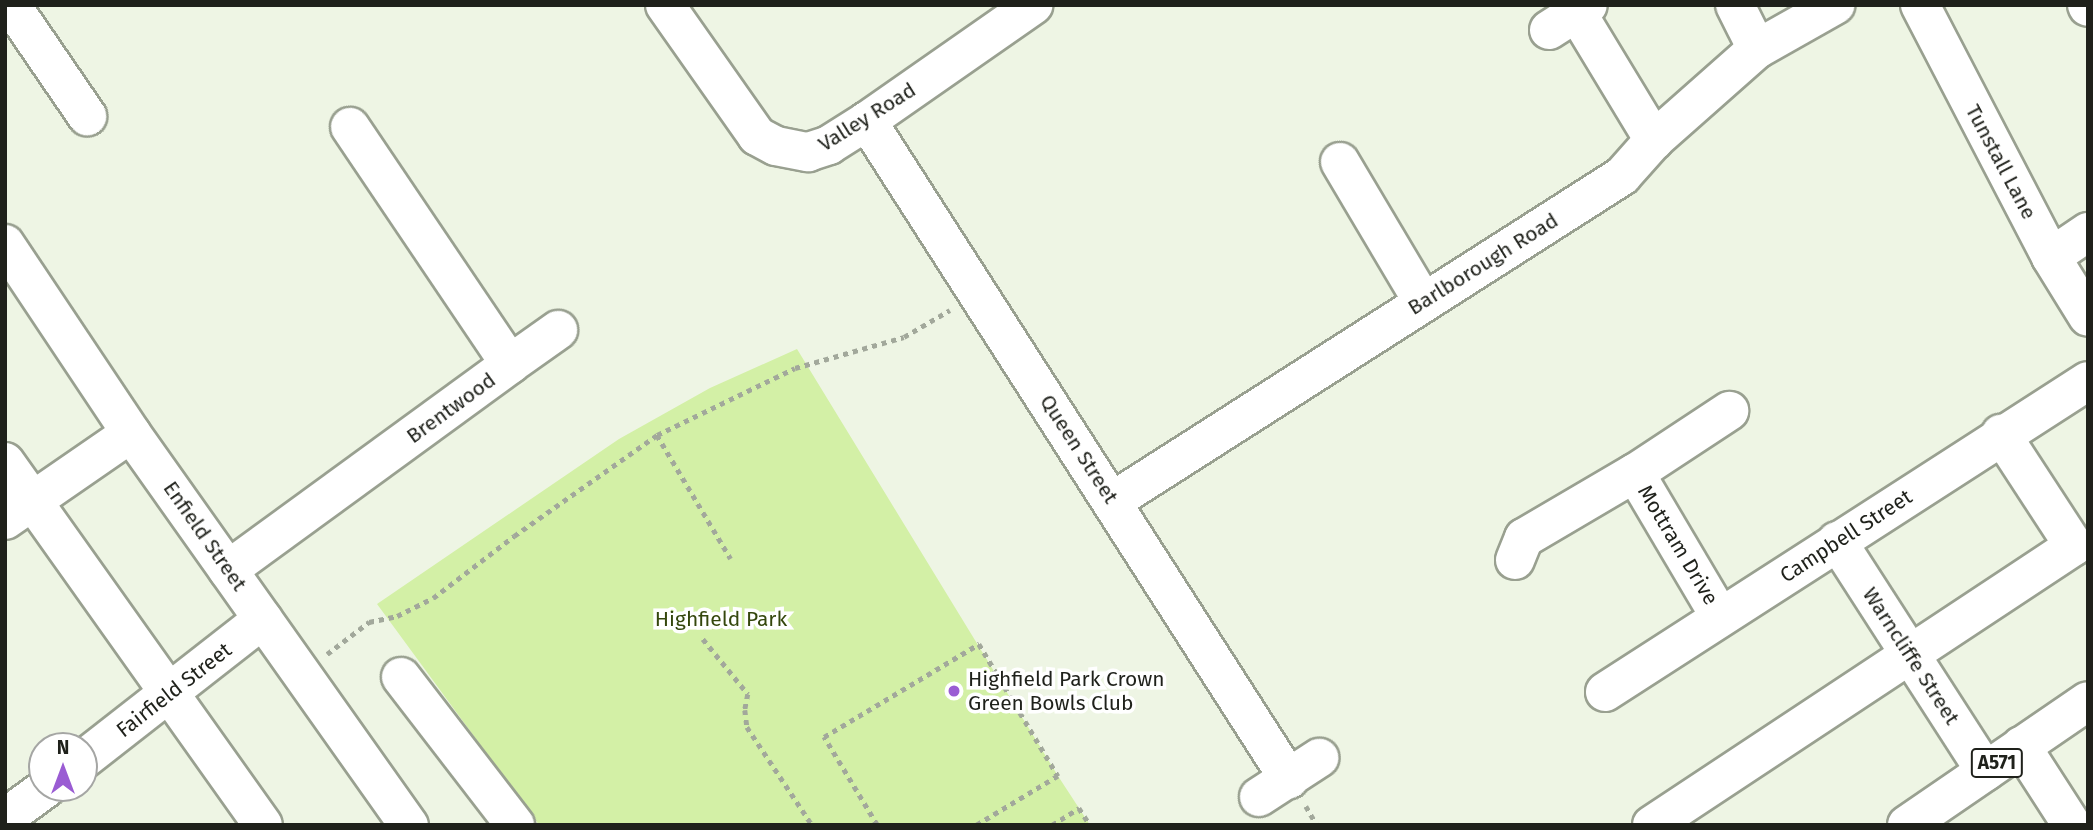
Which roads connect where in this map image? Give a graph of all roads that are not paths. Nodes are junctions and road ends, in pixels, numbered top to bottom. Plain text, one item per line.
1 (11, 5) edge
2 (665, 5) edge
3 (1033, 5) edge
4 (1735, 5) edge
5 (1835, 5) edge
6 (1920, 5) edge
7 (1571, 16) edge
8 (1757, 49) junction
9 (87, 116) dead end
10 (867, 121) junction
11 (350, 127) dead end
12 (1654, 140) junction
13 (1340, 162) dead end
14 (2088, 232) edge
15 (5, 244) edge
16 (2051, 257) junction
17 (1423, 302) junction
18 (2088, 317) edge
19 (558, 330) dead end
20 (510, 364) junction
21 (2088, 381) edge
22 (1729, 411) dead end
23 (131, 433) junction
24 (2001, 434) junction
25 (5, 461) edge
26 (1635, 473) junction
27 (1113, 501) junction
28 (19, 510) edge
29 (1516, 540) dead end
30 (1837, 541) junction
31 (228, 570) junction
32 (1720, 617) junction
33 (264, 619) junction
34 (1909, 653) junction
35 (401, 677) dead end
36 (1605, 692) dead end
37 (172, 693) junction
38 (2088, 701) edge
39 (2021, 746) junction
40 (98, 748) edge
41 (1985, 771) junction
42 (1289, 778) dead end
43 (264, 825) edge
44 (409, 825) edge
45 (515, 825) edge
46 (1652, 825) edge
47 (1907, 825) edge
48 (2072, 825) edge

1 - 9 street
2 - 10 street, Valley Road
3 - 10 street, Valley Road
4 - 8 street
5 - 8 street, Barlborough Road
6 - 16 street, Tunstall Lane
7 - 12 street
8 - 12 street, Barlborough Road
10 - 27 street, Queen Street
11 - 20 street, Brentwood
12 - 17 street, Barlborough Road
13 - 17 street
14 - 16 street
15 - 23 street, Enfield Street
16 - 18 street, Tunstall Lane
17 - 27 street, Barlborough Road
19 - 20 street
20 - 31 street, Brentwood
21 - 24 street, Campbell Street
22 - 26 street, Mottram Drive
23 - 28 street
23 - 31 street, Enfield Street
24 - 30 street, Campbell Street
24 - 34 street
25 - 28 street
26 - 29 street, Mottram Drive
26 - 32 street, Mottram Drive
27 - 42 street, Queen Street
28 - 37 street
30 - 32 street, Campbell Street
30 - 34 street, Warncliffe Street
31 - 33 street, Enfield Street
32 - 36 street, Campbell Street
33 - 37 street, Fairfield Street
33 - 44 street, Enfield Street
34 - 41 street, Warncliffe Street
34 - 46 street
35 - 45 street
37 - 40 street, Fairfield Street
37 - 43 street
38 - 39 street, A571
39 - 41 street, A571
39 - 48 street
41 - 47 street, A571

